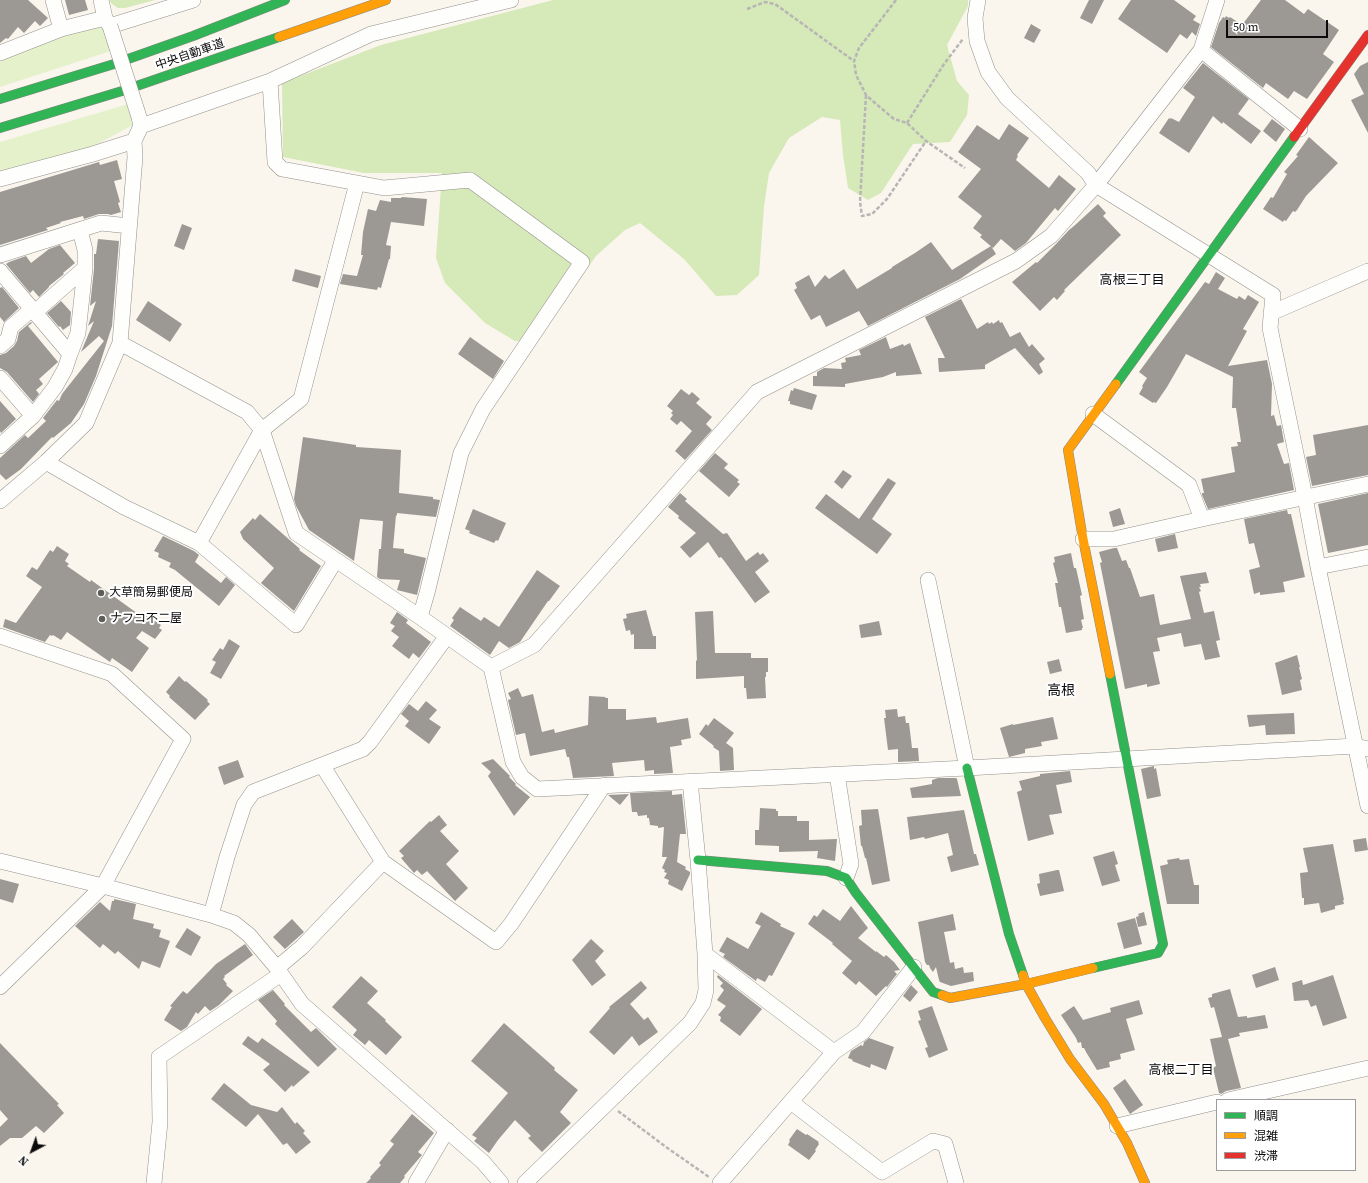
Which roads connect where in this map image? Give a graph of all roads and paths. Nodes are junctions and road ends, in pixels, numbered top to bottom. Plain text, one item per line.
1 (53, 0) edge
2 (101, 0) edge
3 (193, 0) edge
4 (285, 0) edge
5 (386, 0) edge
6 (511, 0) edge
7 (896, 0) edge
8 (978, 0) edge
9 (1217, 0) edge
10 (747, 9) dead end
11 (108, 22) junction
12 (976, 26) junction
13 (61, 28) junction
14 (1368, 36) edge
15 (1201, 50) junction
16 (0, 53) edge
17 (854, 61) junction
18 (270, 81) junction
19 (866, 95) junction
20 (0, 99) edge
21 (140, 122) junction
22 (907, 123) junction
23 (0, 128) edge
24 (1300, 129) junction
25 (134, 141) junction
26 (926, 141) junction
27 (965, 168) dead end
28 (0, 179) edge
29 (357, 183) junction
30 (1096, 185) junction
31 (129, 226) junction
32 (80, 230) junction
33 (1208, 254) junction
34 (0, 255) edge
35 (85, 268) junction
36 (0, 271) edge
37 (1368, 271) edge
38 (33, 311) junction
39 (1271, 313) junction
40 (120, 344) junction
41 (0, 346) edge
42 (70, 354) junction
43 (0, 378) edge
44 (1093, 414) junction
45 (33, 416) junction
46 (262, 430) junction
47 (0, 446) edge
48 (46, 462) junction
49 (1368, 484) edge
50 (1305, 497) junction
51 (0, 501) edge
52 (1202, 519) junction
53 (1083, 539) junction
54 (199, 543) junction
55 (1368, 557) edge
56 (335, 561) junction
57 (1318, 567) junction
58 (928, 580) dead end
59 (420, 617) junction
60 (0, 636) edge
61 (447, 636) junction
62 (491, 667) junction
63 (1361, 748) edge
64 (1126, 758) junction
65 (322, 765) junction
66 (966, 768) junction
67 (837, 774) junction
68 (690, 781) junction
69 (604, 786) junction
70 (1368, 806) edge
71 (698, 860) junction
72 (0, 861) edge
73 (383, 862) junction
74 (846, 878) junction
75 (102, 886) junction
76 (211, 915) junction
77 (705, 954) junction
78 (914, 967) junction
79 (279, 971) junction
80 (1026, 984) junction
81 (0, 987) edge
82 (834, 1052) junction
83 (1368, 1068) edge
84 (1232, 1099) edge
85 (790, 1102) junction
86 (1216, 1102) edge
87 (608, 1103) junction
88 (1117, 1126) junction
89 (447, 1130) junction
90 (879, 1177) edge
91 (716, 1181) edge
92 (154, 1183) edge
93 (416, 1183) edge
94 (501, 1183) edge
95 (525, 1183) edge
96 (956, 1183) edge
97 (1145, 1183) edge

1 - 13 street
2 - 11 street
3 - 11 street
4 - 20 main road, 中央自動車道
5 - 23 main road, 中央自動車道
6 - 18 street
7 - 17 path
8 - 12 street
9 - 15 street
10 - 17 path
11 - 13 street
11 - 21 street, bridge
12 - 22 path
12 - 30 street
13 - 16 street
14 - 24 main road
15 - 24 street
15 - 30 street
17 - 19 path
18 - 21 street
18 - 29 street
19 - 22 path
19 - 26 path
21 - 25 street
22 - 26 path
24 - 33 main road
25 - 28 street
25 - 31 street
26 - 27 path
29 - 46 street
29 - 59 street
30 - 33 street
30 - 62 street
31 - 32 street
31 - 40 street
32 - 34 street
32 - 35 street
33 - 39 street
33 - 44 main road
35 - 38 street
35 - 42 street
36 - 38 street
37 - 39 street
38 - 41 street
38 - 42 street
39 - 50 street
40 - 46 street
40 - 48 street
42 - 45 street
43 - 45 street
44 - 52 street
44 - 53 main road
45 - 47 street
46 - 54 street
46 - 56 street
48 - 51 street
48 - 54 street
49 - 50 street
50 - 52 street
50 - 57 street
52 - 53 street
53 - 64 main road
54 - 56 street
55 - 57 street
56 - 59 street
57 - 63 street
58 - 66 street
59 - 61 street
60 - 75 street
61 - 62 street
61 - 65 street
62 - 69 street
63 - 64 street
63 - 70 street
64 - 66 street
64 - 80 main road
65 - 73 street
65 - 76 street
66 - 67 street
66 - 80 main road
67 - 68 street
67 - 74 street
68 - 69 street
68 - 71 street
69 - 73 street
71 - 74 main road
71 - 77 street
72 - 75 street
73 - 79 street
74 - 78 main road
75 - 76 street
75 - 81 street
76 - 79 street
77 - 82 street
77 - 87 street
78 - 80 main road
78 - 82 street
79 - 89 street
79 - 92 street
80 - 88 main road
82 - 85 street
83 - 84 street
85 - 90 street
85 - 91 street
86 - 88 street
87 - 91 path
87 - 95 street
88 - 97 main road
89 - 93 street
89 - 94 street
90 - 96 street

